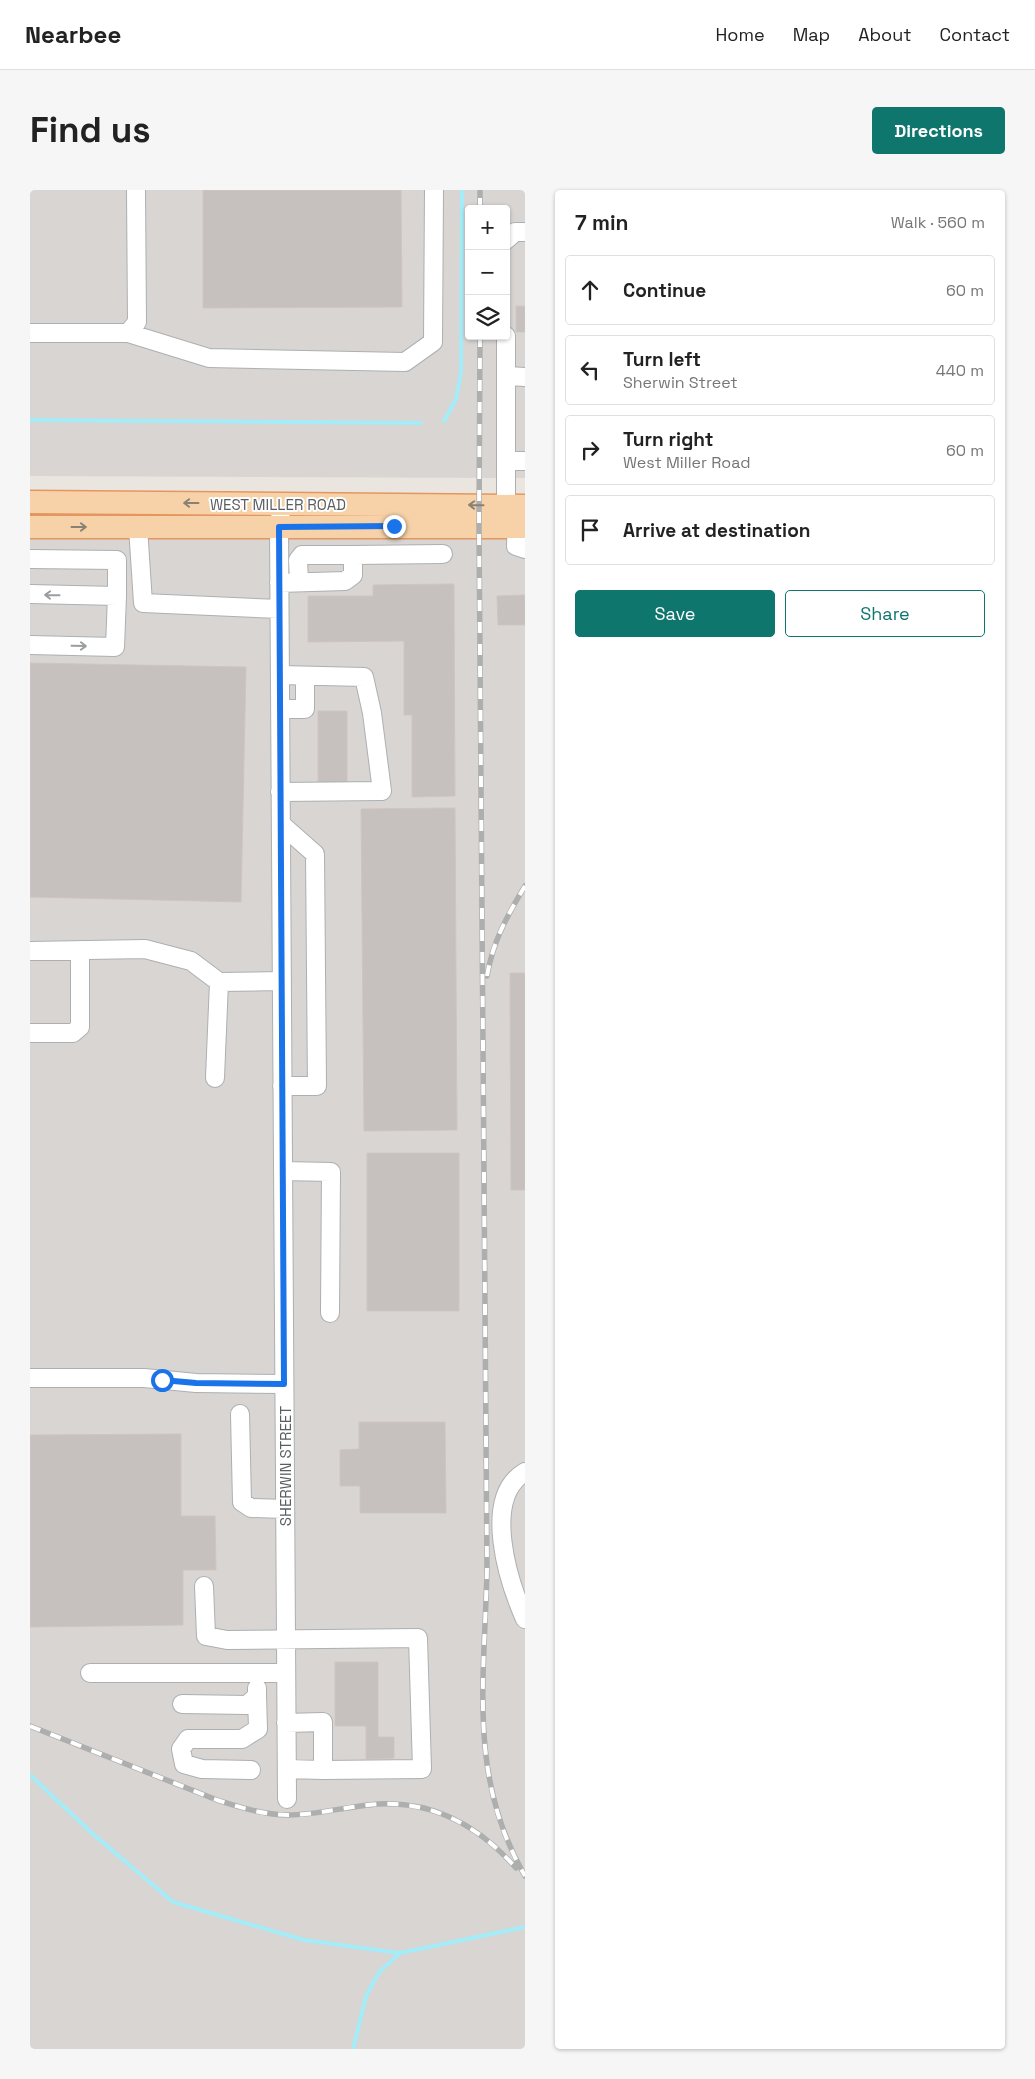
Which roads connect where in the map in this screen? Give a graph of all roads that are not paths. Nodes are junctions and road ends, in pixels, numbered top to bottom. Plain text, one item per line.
1 (136, 190) edge
2 (434, 190) edge
3 (525, 232) edge
4 (510, 236) edge
5 (30, 333) edge
6 (128, 333) junction
7 (506, 340) edge
8 (506, 376) junction
9 (525, 377) edge
10 (506, 461) junction
11 (525, 461) edge
12 (30, 502) edge
13 (282, 503) junction
14 (516, 517) edge
15 (413, 526) junction
16 (30, 527) edge
17 (138, 527) junction
18 (279, 527) junction
19 (525, 549) edge
20 (443, 554) dead end
21 (354, 555) junction
22 (414, 555) junction
23 (30, 558) edge
24 (299, 582) junction
25 (279, 583) junction
26 (30, 594) edge
27 (117, 596) junction
28 (279, 609) junction
29 (30, 646) edge
30 (280, 675) junction
31 (305, 676) junction
32 (280, 709) junction
33 (280, 792) junction
34 (281, 824) junction
35 (80, 950) junction
36 (30, 951) edge
37 (282, 981) junction
38 (219, 982) junction
39 (30, 1033) edge
40 (215, 1078) dead end
41 (282, 1086) junction
42 (283, 1171) junction
43 (330, 1313) dead end
44 (30, 1378) edge
45 (284, 1384) junction
46 (240, 1414) dead end
47 (525, 1472) edge
48 (285, 1509) junction
49 (204, 1586) dead end
50 (525, 1620) edge
51 (286, 1639) junction
52 (90, 1673) dead end
53 (257, 1673) junction
54 (286, 1673) junction
55 (257, 1696) junction
56 (182, 1704) dead end
57 (286, 1723) junction
58 (251, 1770) dead end
59 (287, 1770) junction
60 (323, 1770) junction
61 (287, 1799) dead end

1 - 6 street
2 - 6 street
3 - 4 street
5 - 6 street
7 - 8 street
8 - 9 street
8 - 10 street
10 - 11 street
10 - 14 street
13 -> 12 main road, WEST MILLER ROAD
14 -> 13 main road, WEST MILLER ROAD
13 - 18 street, SHERWIN STREET
14 - 15 main road, WEST MILLER ROAD
14 - 19 street
15 - 18 main road, WEST MILLER ROAD
15 - 22 street
16 -> 17 main road, WEST MILLER ROAD
17 - 18 main road, WEST MILLER ROAD
17 - 28 street
18 - 25 street, SHERWIN STREET
20 - 22 street
21 - 22 street
21 - 24 street
21 - 24 street
23 - 27 street
24 - 25 street
25 - 28 street, SHERWIN STREET
27 -> 26 street
29 -> 27 street
28 - 30 street, SHERWIN STREET
30 - 31 street
30 - 32 street, SHERWIN STREET
31 - 32 street
31 - 33 street
32 - 33 street, SHERWIN STREET
33 - 34 street, SHERWIN STREET
34 - 37 street, SHERWIN STREET
34 - 41 street
35 - 36 street
35 - 38 street
35 - 39 street
37 - 38 street
37 - 41 street, SHERWIN STREET
38 - 40 street
41 - 42 street, SHERWIN STREET
42 - 43 street
42 - 45 street, SHERWIN STREET
44 - 45 street
45 - 48 street, SHERWIN STREET
46 - 48 street
47 - 50 street
48 - 51 street, SHERWIN STREET
49 - 51 street
51 - 54 street, SHERWIN STREET
51 - 60 street
52 - 53 street
53 - 54 street
53 - 55 street
54 - 57 street, SHERWIN STREET
55 - 56 street
55 - 58 street
57 - 59 street, SHERWIN STREET
57 - 60 street
59 - 60 street
59 - 61 street, SHERWIN STREET

